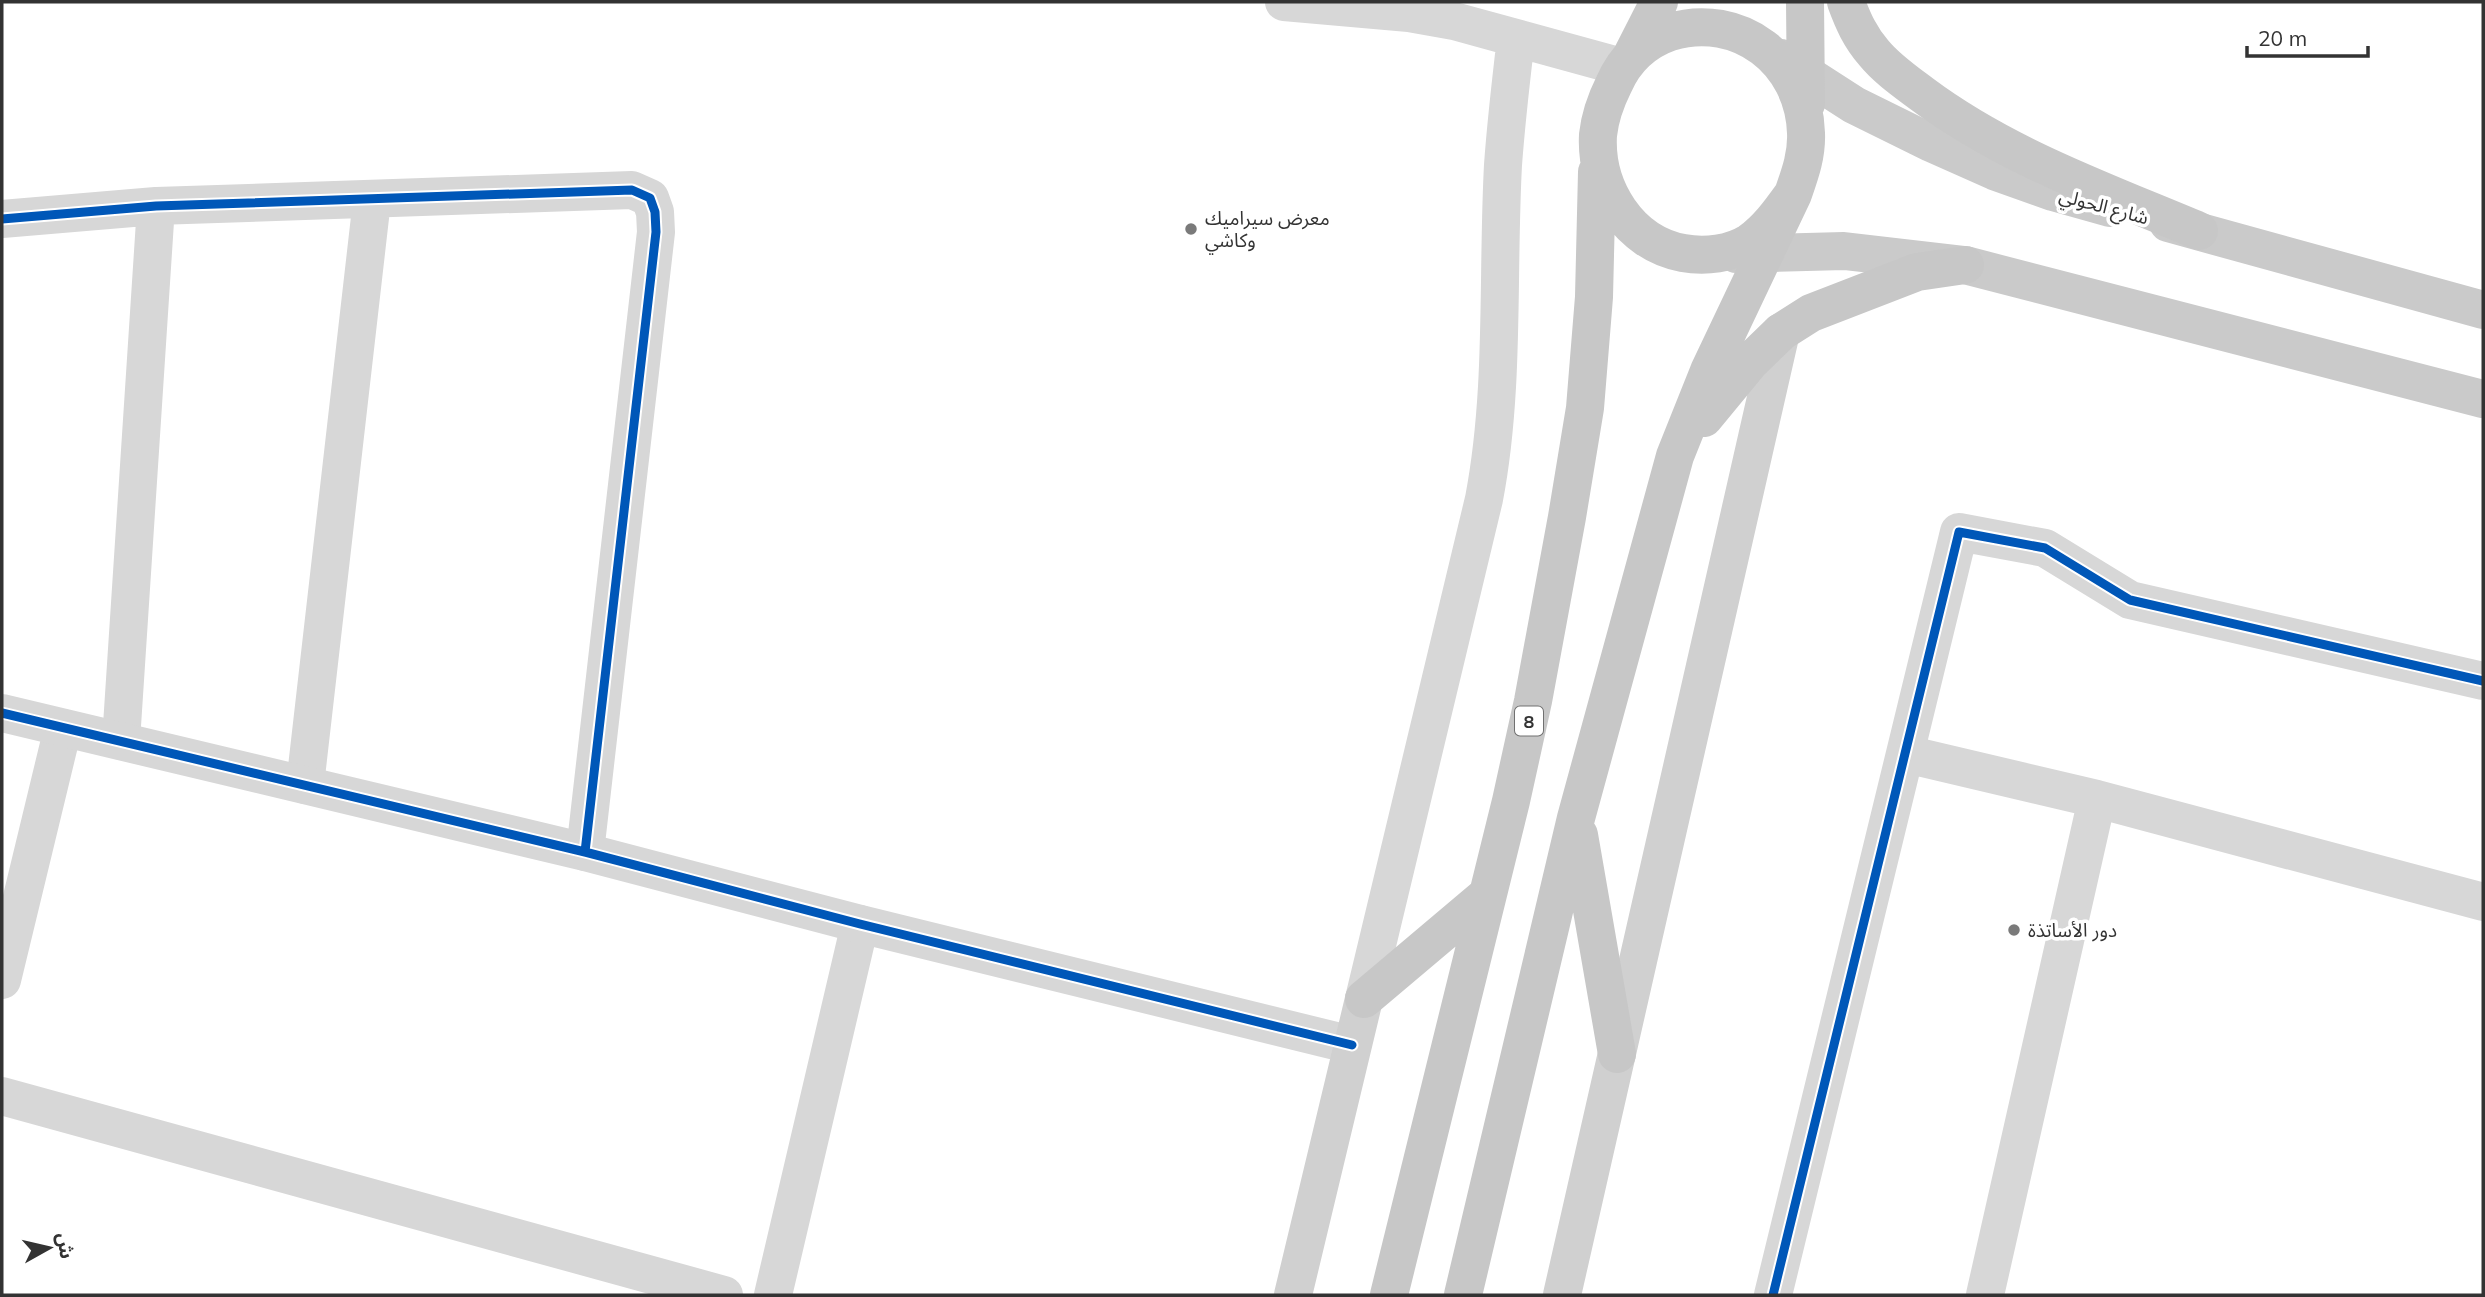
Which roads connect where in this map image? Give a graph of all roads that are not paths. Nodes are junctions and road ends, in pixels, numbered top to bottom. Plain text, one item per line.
1 (1284, 2) edge
2 (1659, 2) edge
3 (1805, 2) edge
4 (1846, 2) edge
5 (1516, 38) junction
6 (1751, 38) junction
7 (1627, 61) junction
8 (1805, 73) junction
9 (1806, 134) junction
10 (1598, 135) junction
11 (1793, 194) junction
12 (372, 200) junction
13 (156, 206) junction
14 (2, 219) edge
15 (2199, 231) junction
16 (1765, 253) junction
17 (1717, 254) junction
18 (1965, 265) junction
19 (2483, 310) edge
20 (1781, 332) junction
21 (2483, 399) edge
22 (1675, 456) junction
23 (2483, 681) edge
24 (2, 713) edge
25 (63, 728) junction
26 (121, 741) junction
27 (1906, 754) junction
28 (305, 785) junction
29 (2097, 799) junction
30 (1576, 818) junction
31 (586, 852) junction
32 (1486, 896) junction
33 (2483, 902) edge
34 (860, 924) junction
35 (2, 981) edge
36 (1364, 999) junction
37 (1352, 1045) junction
38 (1617, 1054) junction
39 (2, 1096) edge
40 (724, 1295) edge
41 (773, 1295) edge
42 (1293, 1295) edge
43 (1389, 1295) edge
44 (1463, 1295) edge
45 (1562, 1295) edge
46 (1773, 1295) edge
47 (1985, 1295) edge

1 - 5 street
2 - 7 highway
3 - 8 highway
4 - 15 highway
5 - 7 street
5 - 36 street
6 - 7 highway
6 - 8 main road, شارع الحولي
6 - 9 highway
7 - 10 highway
8 - 9 highway
8 - 15 main road, شارع الحولي
9 - 11 highway
10 - 17 highway
10 - 32 highway, 8
11 - 16 highway
11 - 17 highway
12 - 13 street
12 - 28 street
12 - 31 street
13 - 14 street
13 - 26 street
15 - 19 main road, شارع الحولي
16 - 17 main road
16 - 18 main road
16 - 22 highway
18 - 20 highway
18 - 21 main road
20 - 22 highway
20 - 38 main road
22 - 30 highway
23 - 27 street
24 - 25 street
25 - 26 street
25 - 35 street
26 - 28 street
27 - 29 street
27 - 46 street
28 - 31 street
29 - 33 street
29 - 47 street
30 - 38 highway
30 - 44 highway
31 - 34 street
32 - 36 highway
32 - 43 highway, 8
34 - 37 street
34 - 41 street
36 - 37 main road
37 - 42 main road
38 - 45 main road
39 - 40 street

